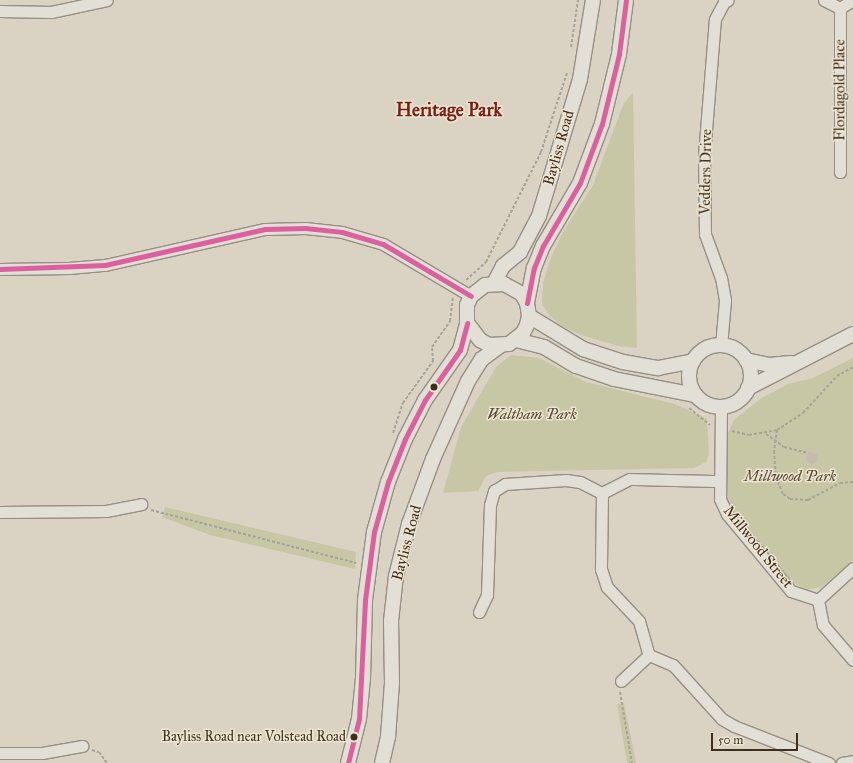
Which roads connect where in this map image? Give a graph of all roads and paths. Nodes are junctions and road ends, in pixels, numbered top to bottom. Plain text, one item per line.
1 (107, 0) edge
2 (593, 0) edge
3 (626, 0) edge
4 (728, 0) edge
5 (824, 0) edge
6 (853, 0) edge
7 (840, 8) junction
8 (0, 11) edge
9 (840, 172) dead end
10 (0, 269) edge
11 (494, 283) junction
12 (471, 296) junction
13 (528, 310) junction
14 (467, 323) junction
15 (853, 334) edge
16 (516, 340) junction
17 (500, 346) junction
18 (721, 346) junction
19 (746, 360) junction
20 (693, 361) junction
21 (804, 361) junction
22 (748, 388) junction
23 (696, 395) junction
24 (721, 407) junction
25 (777, 430) dead end
26 (766, 434) dead end
27 (775, 441) junction
28 (808, 453) dead end
29 (720, 481) junction
30 (853, 482) edge
31 (602, 493) junction
32 (141, 504) joint
33 (0, 512) edge
34 (356, 564) dead end
35 (853, 568) edge
36 (818, 600) junction
37 (479, 612) dead end
38 (649, 655) junction
39 (853, 660) edge
40 (621, 681) joint
41 (82, 746) joint
42 (0, 753) edge
43 (853, 761) edge
44 (106, 763) edge
45 (348, 763) edge
46 (382, 763) edge
47 (632, 763) edge
48 (829, 763) edge
49 (842, 763) edge

1 - 8 street
2 - 11 street, Bayliss Road
3 - 13 street, Bayliss Road
4 - 18 street, Vedders Drive
5 - 7 street
6 - 7 street
7 - 9 street, Flordagold Place
10 - 12 street
11 - 12 street
11 - 13 street
12 - 14 street, Bayliss Road
13 - 16 street, Bayliss Road
13 - 20 street
14 - 17 street
14 - 45 street, Bayliss Road
15 - 21 street
16 - 17 street, Bayliss Road
16 - 23 street
17 - 46 street, Bayliss Road
18 - 19 street
18 - 20 street
19 - 21 street
19 - 22 street
20 - 23 street
21 - 22 street
22 - 24 street
23 - 24 street
24 - 29 street, Millwood Street
25 - 27 path
26 - 27 path
27 - 28 path
27 - 30 path
29 - 31 street
29 - 36 street, Millwood Street
31 - 37 street
31 - 38 street
32 - 33 street
32 - 34 path
35 - 36 street
36 - 39 street
38 - 40 street
38 - 48 street
40 - 47 path
41 - 42 street
41 - 44 path
43 - 49 street

